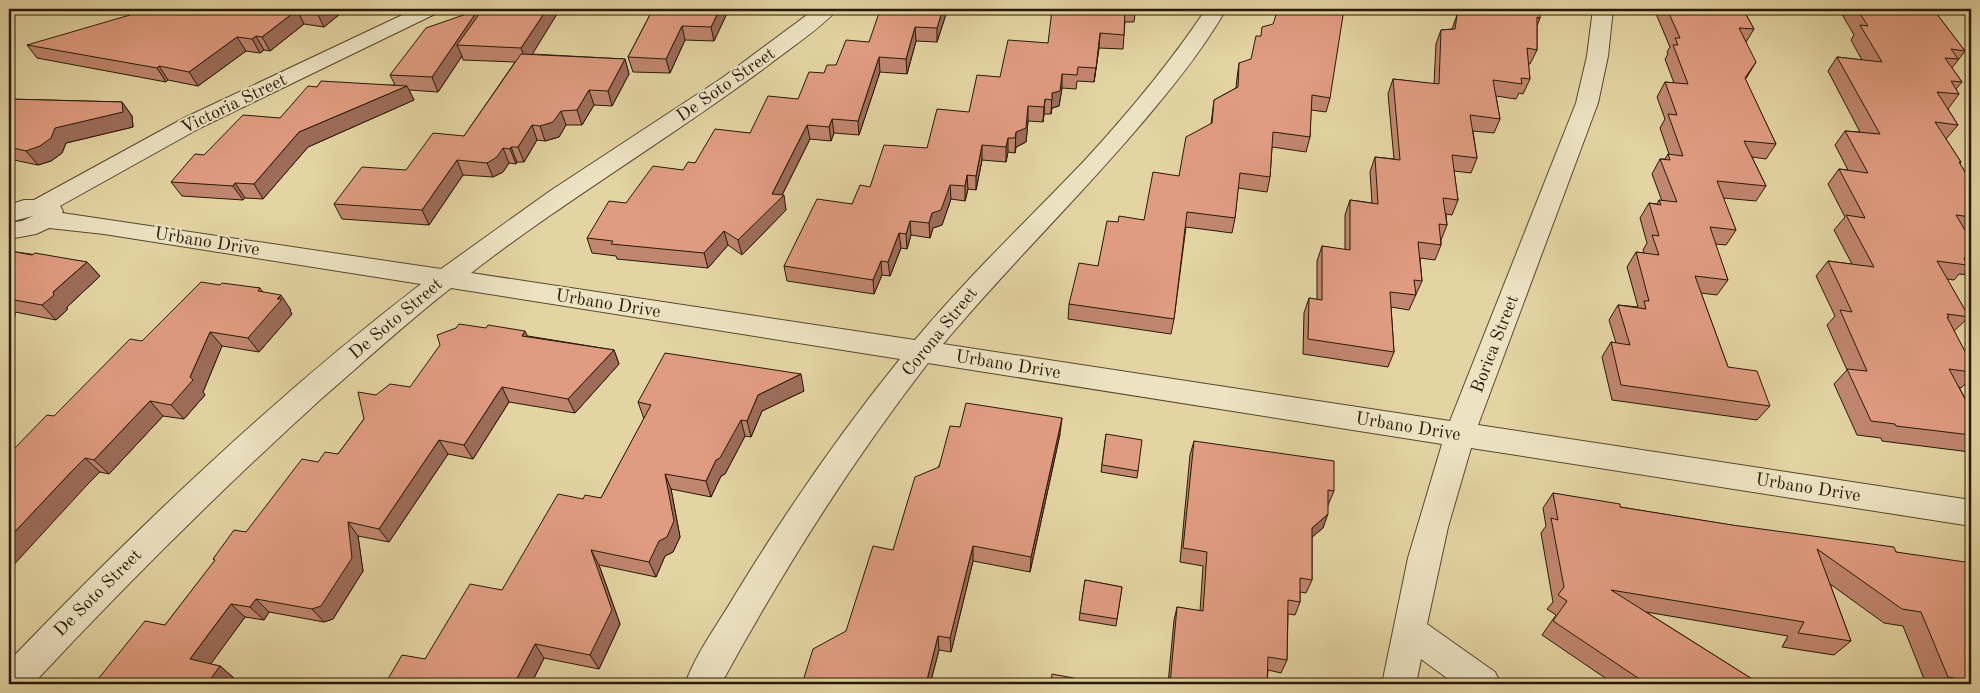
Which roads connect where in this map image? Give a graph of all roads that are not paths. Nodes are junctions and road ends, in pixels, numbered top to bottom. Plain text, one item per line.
1 (430, 9) edge
2 (827, 9) edge
3 (1216, 9) edge
4 (1604, 9) edge
5 (43, 213) junction
6 (9, 214) edge
7 (9, 231) edge
8 (445, 279) junction
9 (922, 352) junction
10 (1460, 434) junction
11 (1971, 513) edge
12 (1409, 630) junction
13 (10, 684) edge
14 (702, 684) edge
15 (1399, 684) edge
16 (1484, 684) edge

1 - 5 street, Victoria Street
2 - 8 street, De Soto Street
3 - 9 street, Corona Street
4 - 10 street, Borica Street
5 - 6 street
5 - 7 street
5 - 8 street, Urbano Drive
8 - 9 street, Urbano Drive
8 - 13 street, De Soto Street
9 - 10 street, Urbano Drive
9 - 14 street, Corona Street
10 - 11 street, Urbano Drive
10 - 12 street, Borica Street
12 - 15 street, Borica Street
12 - 16 street

